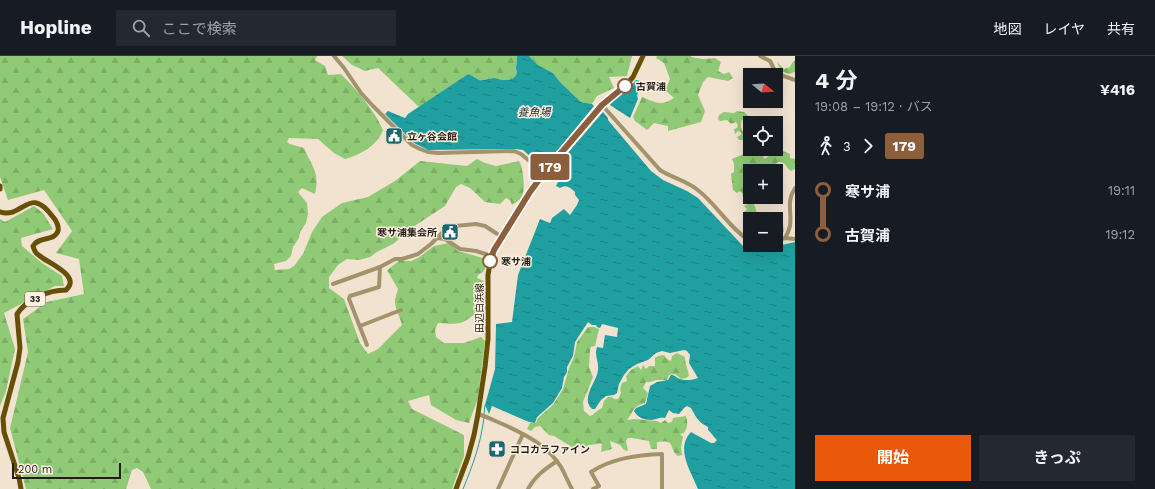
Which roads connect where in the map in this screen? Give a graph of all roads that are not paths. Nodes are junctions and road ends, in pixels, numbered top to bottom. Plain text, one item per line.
1 (334, 56) edge
2 (643, 56) edge
3 (760, 56) edge
4 (795, 80) edge
5 (602, 105) junction
6 (544, 173) junction
7 (795, 188) edge
8 (0, 212) edge
9 (743, 235) edge
10 (502, 237) junction
11 (437, 238) junction
12 (785, 238) joint
13 (795, 239) edge
14 (492, 256) junction
15 (380, 267) junction
16 (332, 284) dead end
17 (401, 310) dead end
18 (360, 326) junction
19 (367, 344) dead end
20 (480, 415) junction
21 (1, 429) edge
22 (523, 434) junction
23 (557, 461) junction
24 (21, 489) edge
25 (456, 489) edge
26 (498, 489) edge
27 (528, 489) edge
28 (572, 489) edge
29 (592, 489) edge
30 (662, 489) edge

1 - 6 street
2 - 5 main road, 田辺白浜線
3 - 4 street
5 - 6 main road, 田辺白浜線
5 - 9 street
6 - 10 main road, 田辺白浜線
7 - 12 street
8 - 21 main road, 33
10 - 11 street
10 - 14 main road, 田辺白浜線
11 - 14 street
11 - 15 street
12 - 13 street
14 - 20 main road, 田辺白浜線
15 - 16 street
15 - 18 street
17 - 18 street
18 - 19 street
20 - 22 street
20 - 25 main road, 田辺白浜線
21 - 24 main road, 33
22 - 23 street
22 - 26 street
23 - 27 street
23 - 28 street
29 - 30 street

